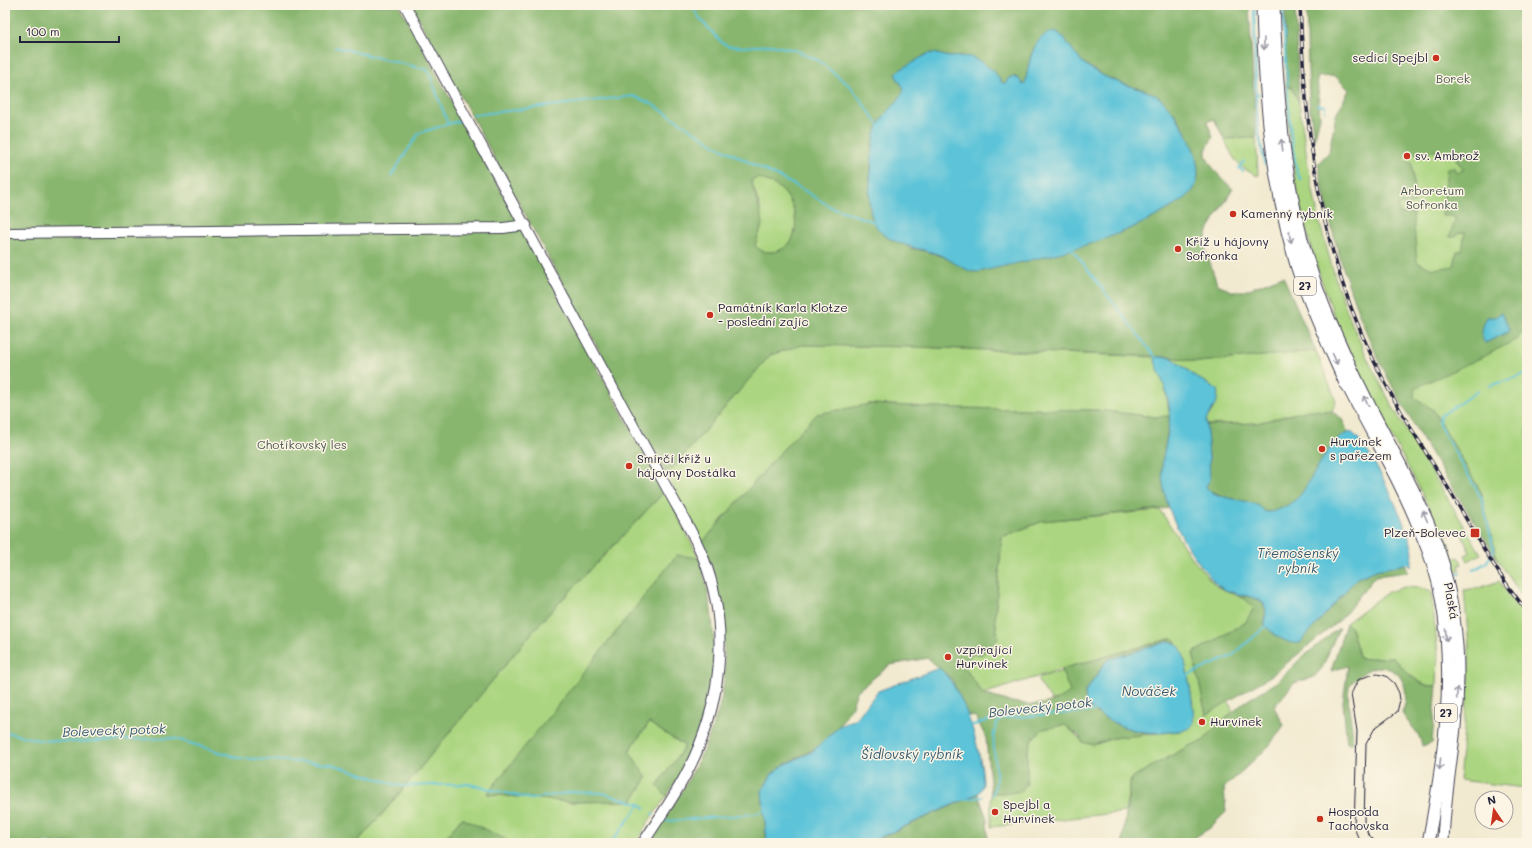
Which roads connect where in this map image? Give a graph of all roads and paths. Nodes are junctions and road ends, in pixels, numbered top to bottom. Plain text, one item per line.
1 (405, 5) edge
2 (1263, 5) edge
3 (1273, 5) edge
4 (526, 225) junction
5 (5, 233) edge
6 (1350, 381) junction
7 (1443, 566) joint
8 (643, 843) edge
9 (1428, 843) edge
10 (1443, 843) edge

1 - 4 street
2 -> 6 highway, 27
6 -> 3 highway, 27
4 - 5 street
4 - 8 street
7 -> 6 highway, Plaská / 27
6 -> 9 main road, Plaská / 27
10 -> 7 main road, Plaská / 27

